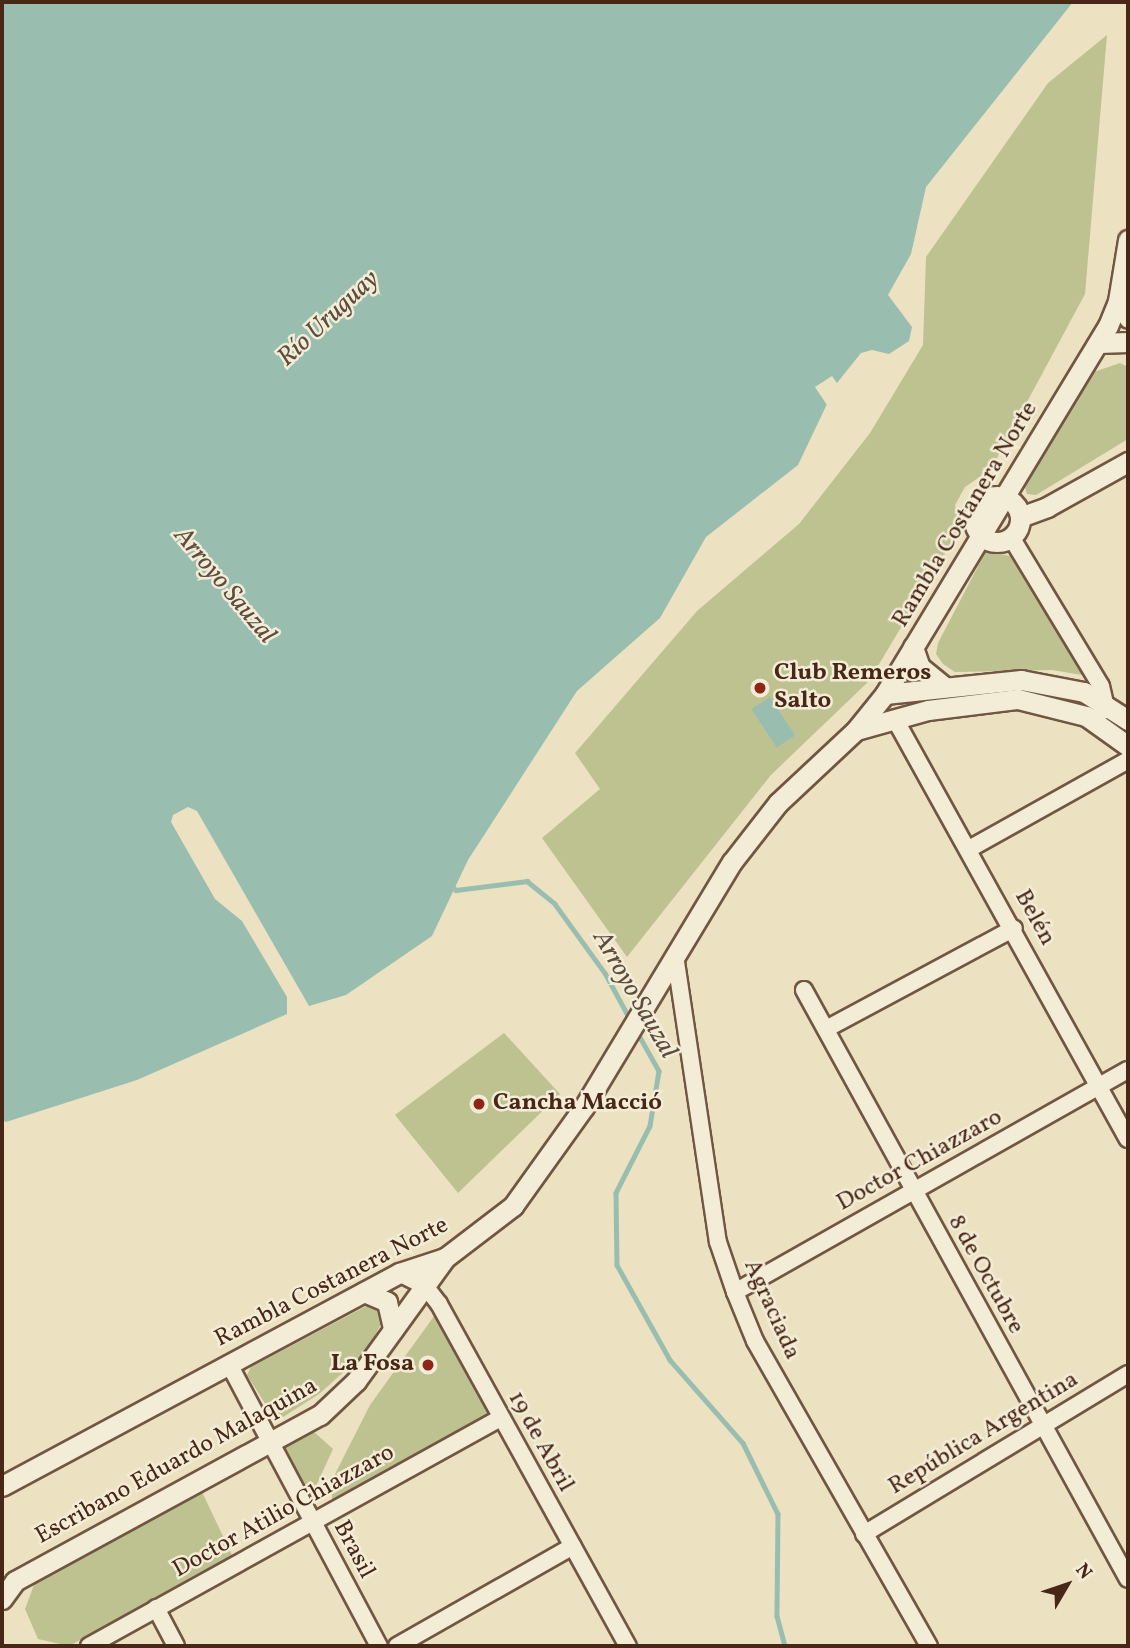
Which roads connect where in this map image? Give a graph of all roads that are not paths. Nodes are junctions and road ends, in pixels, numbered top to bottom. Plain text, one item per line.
1 (1128, 240) edge
2 (1118, 301) junction
3 (1128, 320) edge
4 (1128, 342) edge
5 (1098, 343) junction
6 (1128, 462) edge
7 (1007, 498) junction
8 (1020, 517) junction
9 (982, 536) junction
10 (1011, 537) junction
11 (908, 656) junction
12 (945, 687) junction
13 (911, 690) junction
14 (885, 694) junction
15 (1101, 712) junction
16 (1128, 720) edge
17 (896, 721) junction
18 (856, 730) junction
19 (1128, 746) edge
20 (1128, 760) edge
21 (969, 849) junction
22 (1014, 928) junction
23 (675, 955) junction
24 (804, 990) dead end
25 (826, 1029) junction
26 (1128, 1070) edge
27 (1099, 1087) junction
28 (1128, 1139) edge
29 (913, 1191) junction
30 (445, 1258) junction
31 (399, 1273) junction
32 (425, 1286) junction
33 (364, 1292) junction
34 (734, 1292) junction
35 (393, 1329) junction
36 (229, 1364) junction
37 (1128, 1374) edge
38 (500, 1418) junction
39 (1041, 1425) junction
40 (270, 1442) junction
41 (2, 1486) edge
42 (313, 1524) junction
43 (864, 1534) junction
44 (573, 1546) junction
45 (1128, 1579) edge
46 (2, 1599) edge
47 (156, 1608) junction
48 (89, 1646) edge
49 (176, 1646) edge
50 (379, 1646) edge
51 (397, 1646) edge
52 (628, 1646) edge
53 (929, 1646) edge

1 - 2 street, Rambla Costanera Norte
2 - 3 street
2 - 5 street, Rambla Costanera Norte
4 - 5 street
5 - 7 street, Rambla Costanera Norte
6 - 8 street
7 - 8 street
7 - 9 street
8 - 10 street
9 - 10 street
9 - 11 street, Rambla Costanera Norte
10 - 15 street
11 - 12 street
11 - 13 street
11 - 14 street, Rambla Costanera Norte
12 - 13 street
12 - 15 street
13 - 14 street
13 - 17 street
14 - 18 street, Rambla Costanera Norte
15 - 16 street
15 - 17 street
15 - 19 street
17 - 18 street
17 - 21 street, Belén
18 - 23 street, Rambla Costanera Norte
20 - 21 street
21 - 22 street, Belén
22 - 25 street
22 - 27 street, Belén
23 - 30 street, Rambla Costanera Norte
23 - 34 street, Agraciada
24 - 25 street, 8 de Octubre
25 - 29 street, 8 de Octubre
26 - 27 street, Doctor Chiazzaro
27 - 28 street, Belén
27 - 29 street, Doctor Chiazzaro
29 - 34 street, Doctor Chiazzaro
29 - 39 street, 8 de Octubre
30 - 31 street, Rambla Costanera Norte
30 - 32 street, Escribano Eduardo Malaquina
31 - 32 street, 19 de Abril
31 - 33 street, Rambla Costanera Norte
32 - 35 street, Escribano Eduardo Malaquina
32 - 38 street, 19 de Abril
33 - 35 street
33 - 36 street, Rambla Costanera Norte
34 - 43 street, Agraciada
35 - 40 street, Escribano Eduardo Malaquina
36 - 40 street, Brasil
36 - 41 street, Rambla Costanera Norte
37 - 39 street, República Argentina
38 - 42 street, Doctor Atilio Chiazzaro
38 - 44 street, 19 de Abril
39 - 43 street, República Argentina
39 - 45 street, 8 de Octubre
40 - 42 street, Brasil
40 - 46 street, Escribano Eduardo Malaquina
42 - 47 street, Doctor Atilio Chiazzaro
42 - 50 street, Brasil
43 - 53 street, Agraciada
44 - 51 street
44 - 52 street, 19 de Abril
47 - 48 street, Doctor Atilio Chiazzaro
47 - 49 street

